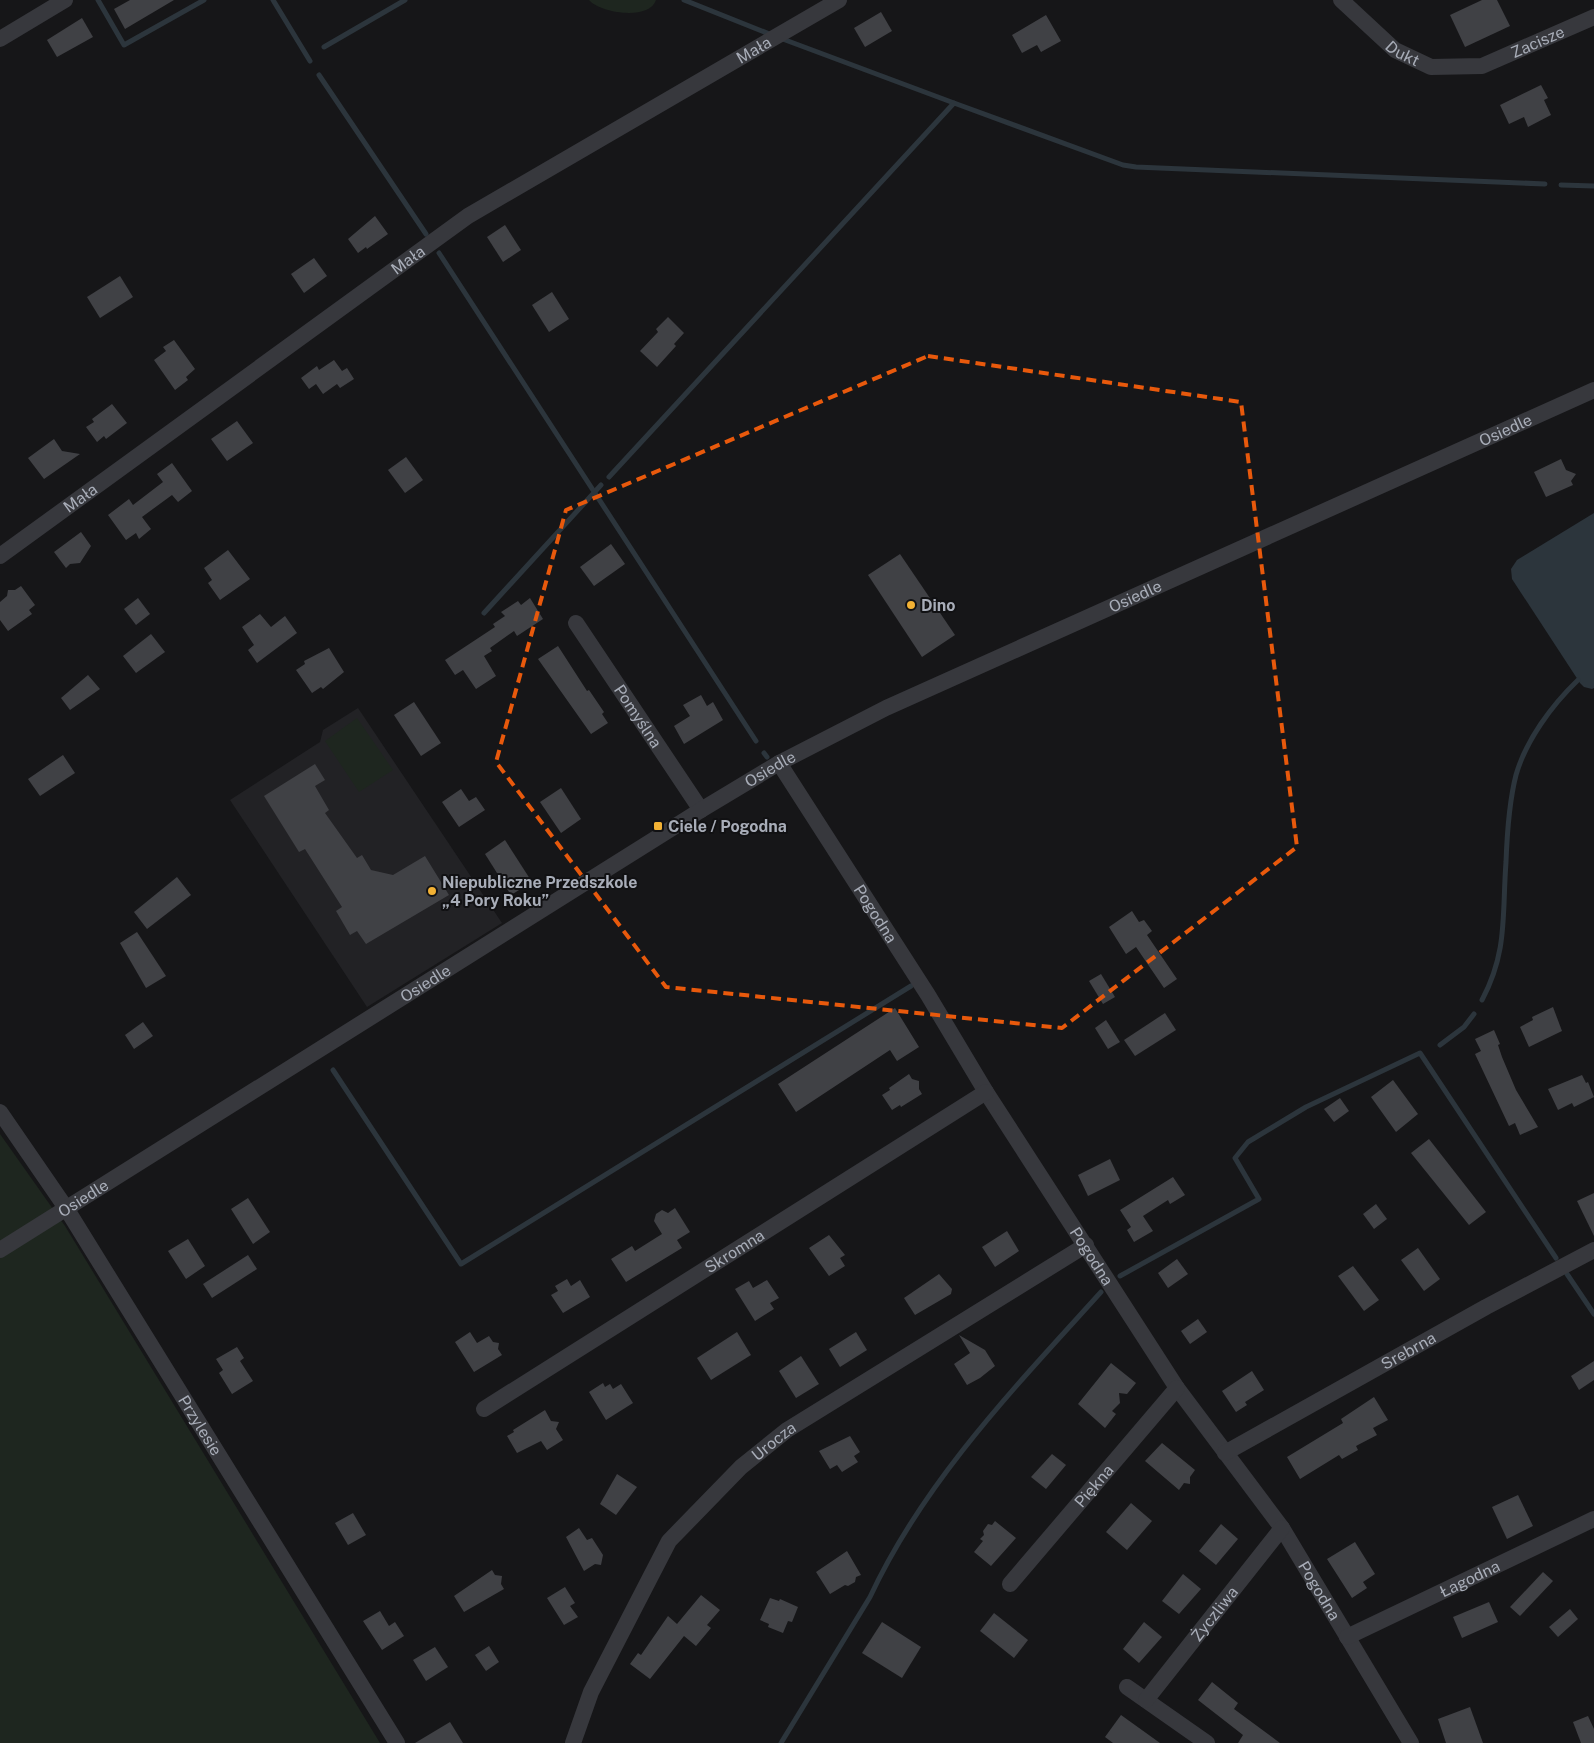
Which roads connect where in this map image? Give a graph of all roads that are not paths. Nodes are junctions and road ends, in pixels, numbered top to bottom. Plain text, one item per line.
1 (65, 0) edge
2 (839, 0) edge
3 (1341, 0) edge
4 (1594, 17) edge
5 (0, 39) edge
6 (1482, 66) joint
7 (1594, 390) edge
8 (0, 556) edge
9 (576, 623) dead end
10 (779, 763) junction
11 (701, 810) junction
12 (986, 1092) junction
13 (0, 1112) edge
14 (66, 1208) junction
15 (1086, 1245) junction
16 (0, 1250) edge
17 (1594, 1250) edge
18 (1177, 1388) junction
19 (484, 1409) dead end
20 (1225, 1454) junction
21 (1594, 1519) edge
22 (1282, 1528) junction
23 (1010, 1584) dead end
24 (1347, 1637) junction
25 (1127, 1687) dead end
26 (1146, 1700) junction
27 (396, 1743) edge
28 (573, 1743) edge
29 (1207, 1743) edge
30 (1411, 1743) edge

1 - 5 street
2 - 8 street, Mała
3 - 6 street, Dukt
4 - 6 street, Zacisze
7 - 10 street, Osiedle
9 - 11 street, Pomyślna
10 - 11 street, Osiedle
10 - 12 street, Pogodna
11 - 14 street, Osiedle
12 - 15 street, Pogodna
12 - 19 street, Skromna
13 - 14 street, Przylesie
14 - 16 street, Osiedle
14 - 27 street, Przylesie
15 - 18 street, Pogodna
15 - 28 street, Urocza
17 - 20 street, Srebrna
18 - 20 street, Pogodna
18 - 23 street, Piękna
20 - 22 street, Pogodna
21 - 24 street, Łagodna
22 - 24 street, Pogodna
22 - 26 street, Życzliwa
24 - 30 street, Pogodna
25 - 26 street
26 - 29 street

